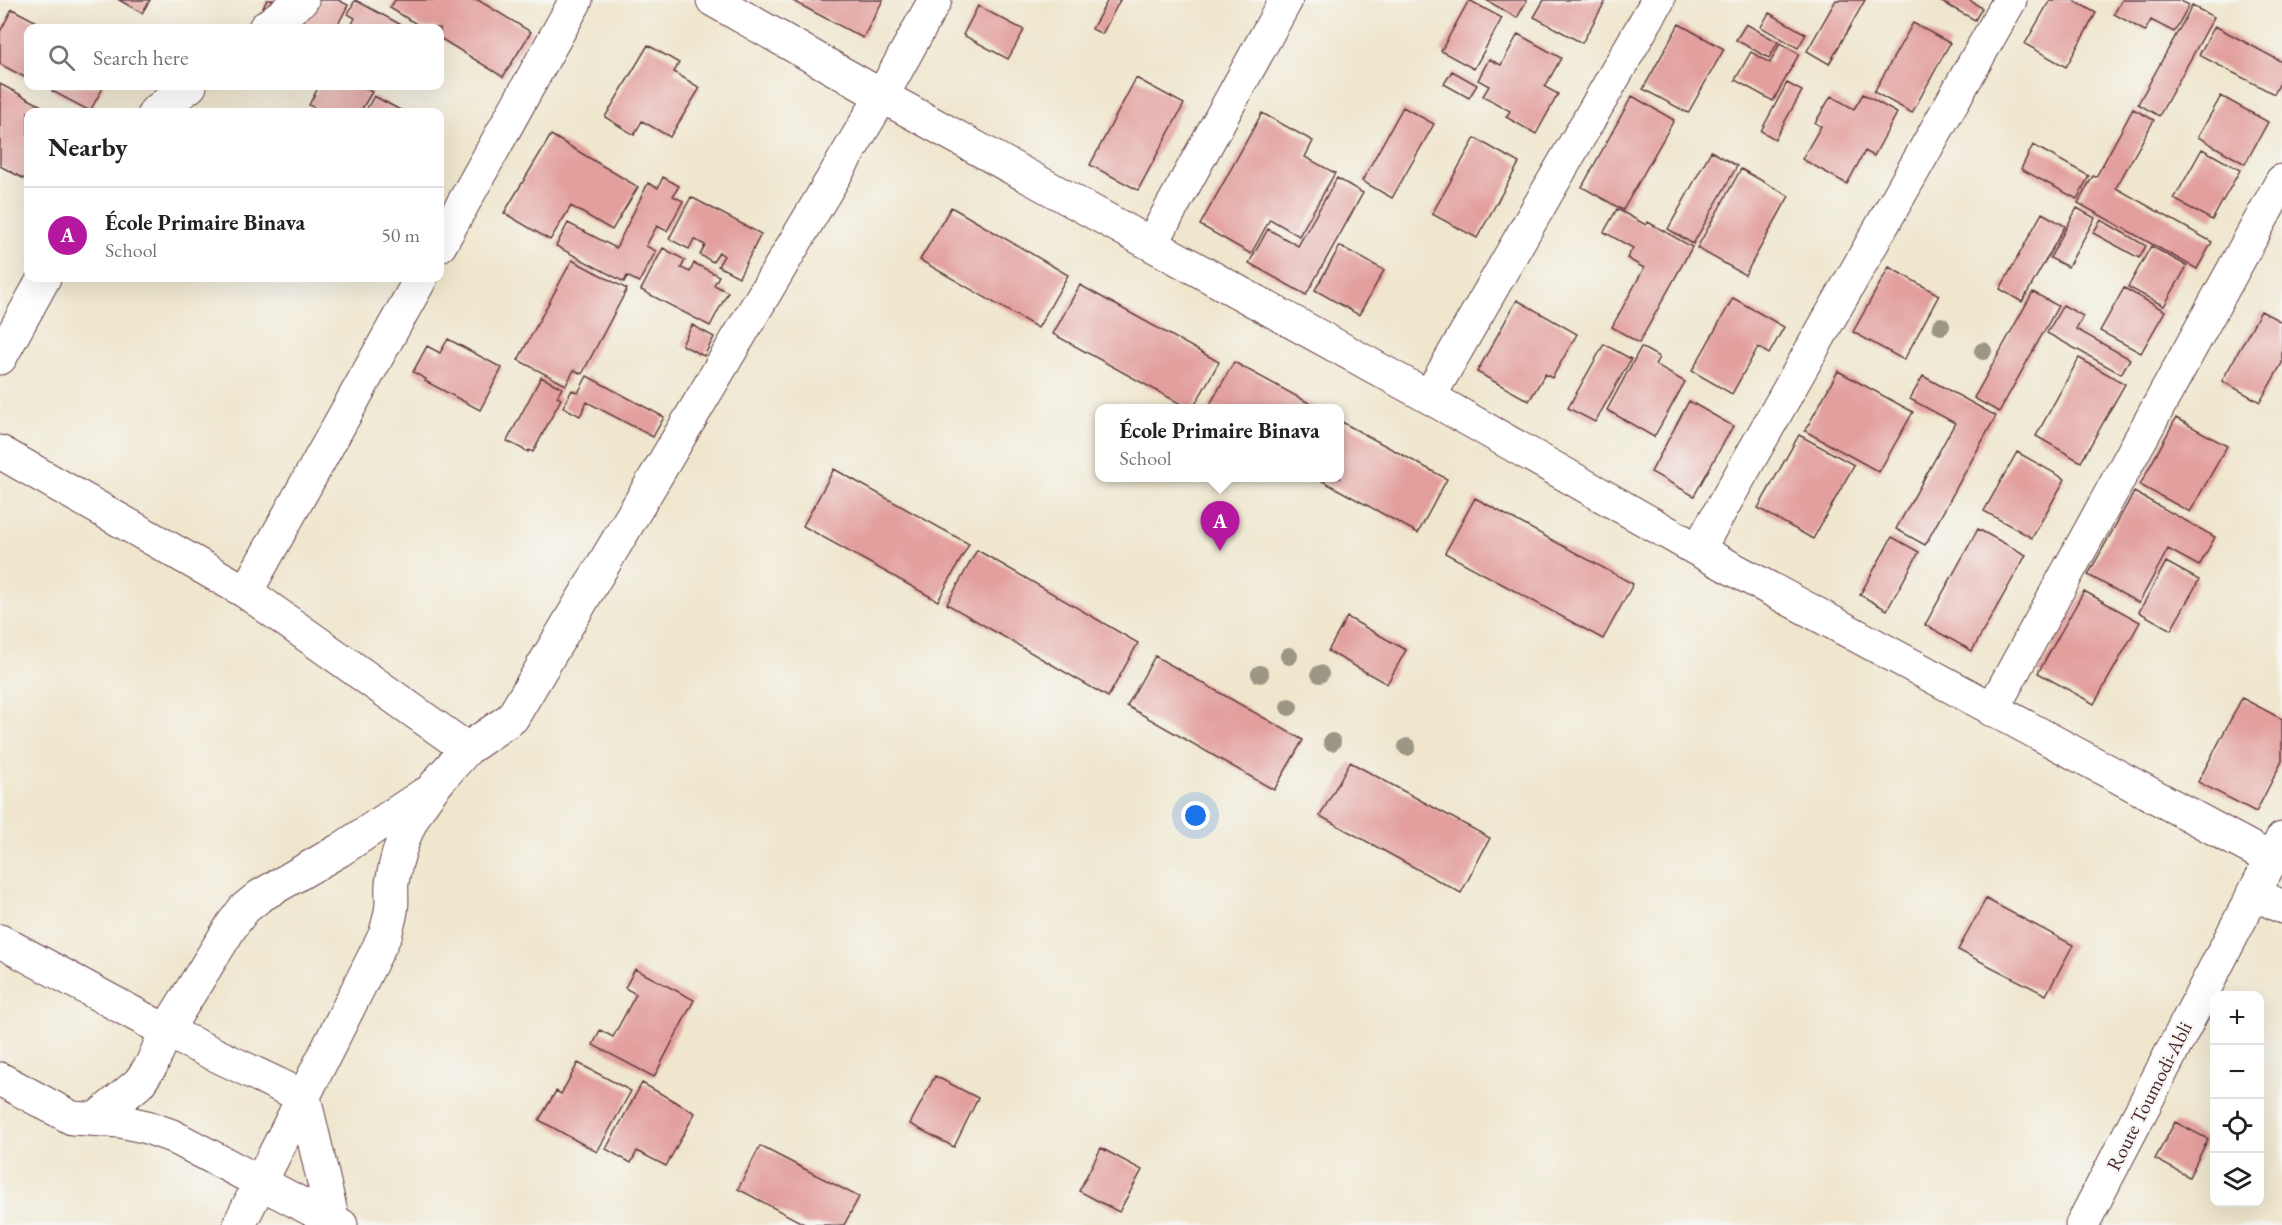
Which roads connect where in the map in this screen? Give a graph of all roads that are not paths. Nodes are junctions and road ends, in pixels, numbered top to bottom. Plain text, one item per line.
1 (302, 0) edge
2 (576, 0) edge
3 (713, 0) edge
4 (934, 0) edge
5 (1286, 0) edge
6 (1658, 0) edge
7 (2010, 0) edge
8 (270, 24) edge
9 (185, 90) edge
10 (882, 96) junction
11 (160, 108) edge
12 (2282, 181) edge
13 (444, 238) edge
14 (1152, 243) junction
15 (42, 282) edge
16 (419, 282) edge
17 (0, 358) edge
18 (1429, 397) junction
19 (0, 452) edge
20 (1698, 550) junction
21 (246, 592) junction
22 (1992, 710) junction
23 (467, 749) junction
24 (428, 792) junction
25 (2276, 849) edge
26 (2253, 893) junction
27 (2282, 907) edge
28 (0, 941) edge
29 (166, 1031) junction
30 (0, 1079) edge
31 (304, 1098) junction
32 (96, 1119) junction
33 (261, 1182) junction
34 (337, 1223) edge
35 (239, 1225) edge
36 (2082, 1225) edge

1 - 8 street
2 - 13 street
3 - 10 street
4 - 10 street
5 - 14 street
6 - 18 street
7 - 20 street
9 - 11 street
10 - 14 street
10 - 23 street
12 - 22 street
14 - 18 street
15 - 17 street
16 - 21 street
18 - 20 street
19 - 21 street
20 - 22 street
21 - 23 street
22 - 25 street
23 - 24 street
24 - 29 street
24 - 31 street
25 - 26 street, Route Toumodi-Abli
26 - 27 street
26 - 36 street, Route Toumodi-Abli
28 - 29 street
29 - 31 street
29 - 32 street
30 - 32 street
31 - 33 street
31 - 34 street
32 - 33 street
33 - 34 street
33 - 35 street

